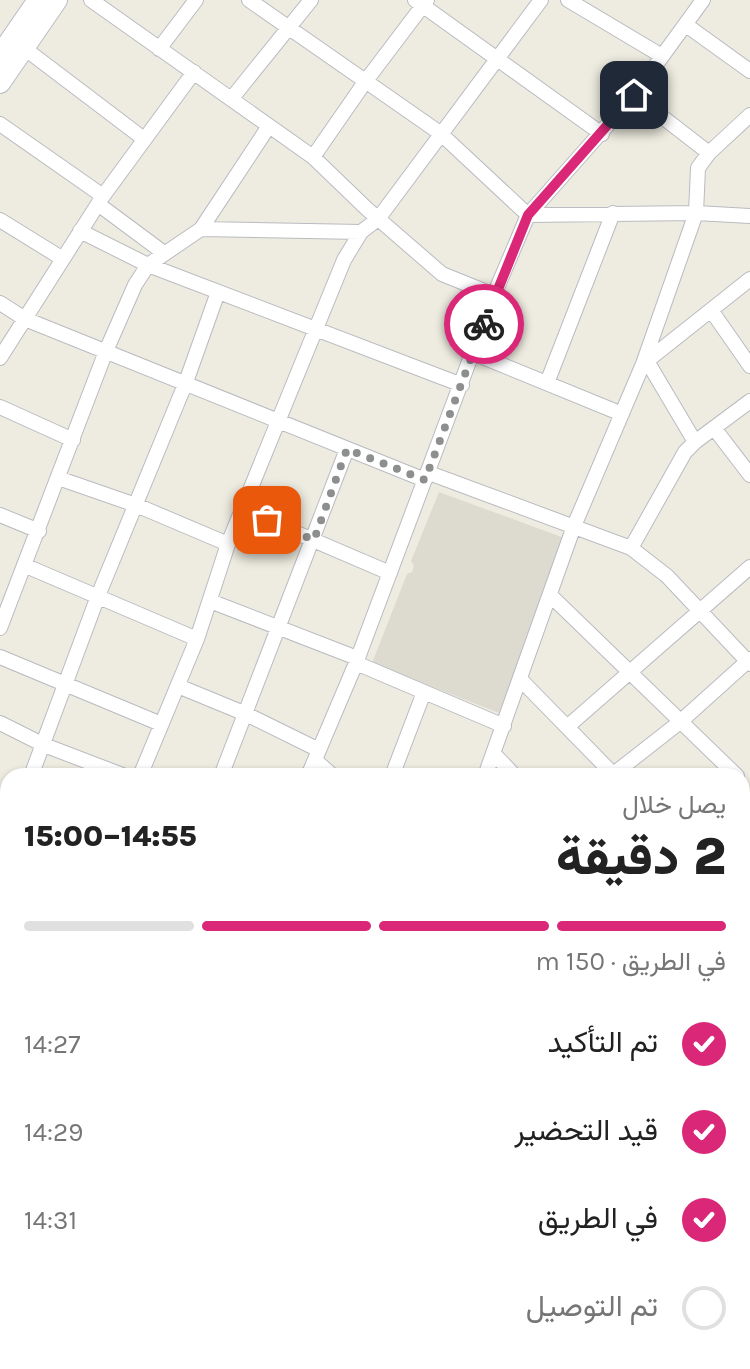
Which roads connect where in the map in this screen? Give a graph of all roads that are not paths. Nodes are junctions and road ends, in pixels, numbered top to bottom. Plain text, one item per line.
1 (38, 0) edge
2 (57, 0) edge
3 (91, 0) edge
4 (196, 0) edge
5 (249, 0) edge
6 (311, 0) edge
7 (541, 0) edge
8 (568, 0) edge
9 (703, 0) edge
10 (422, 2) edge
11 (686, 25) junction
12 (289, 30) junction
13 (24, 48) junction
14 (159, 49) junction
15 (0, 55) edge
16 (662, 56) junction
17 (495, 59) junction
18 (750, 71) edge
19 (194, 72) junction
20 (365, 82) junction
21 (0, 83) edge
22 (634, 95) junction
23 (232, 98) junction
24 (748, 121) edge
25 (0, 124) edge
26 (269, 126) junction
27 (440, 133) junction
28 (602, 134) junction
29 (144, 139) junction
30 (709, 153) junction
31 (313, 157) junction
32 (100, 200) junction
33 (613, 213) junction
34 (696, 213) junction
35 (528, 215) junction
36 (750, 216) edge
37 (378, 219) junction
38 (0, 220) edge
39 (201, 229) junction
40 (80, 231) junction
41 (361, 232) junction
42 (164, 253) junction
43 (63, 259) junction
44 (148, 265) junction
45 (750, 279) edge
46 (218, 292) junction
47 (494, 295) junction
48 (0, 303) edge
49 (711, 310) junction
50 (25, 319) junction
51 (317, 329) junction
52 (106, 351) junction
53 (473, 353) junction
54 (0, 358) edge
55 (645, 363) junction
56 (750, 366) edge
57 (186, 382) junction
58 (547, 383) junction
59 (462, 385) junction
60 (750, 401) edge
61 (0, 407) edge
62 (622, 414) junction
63 (279, 421) junction
64 (714, 428) junction
65 (73, 440) junction
66 (695, 442) junction
67 (347, 449) junction
68 (750, 475) edge
69 (427, 477) junction
70 (58, 478) junction
71 (136, 505) junction
72 (243, 510) junction
73 (0, 515) edge
74 (574, 526) junction
75 (39, 531) junction
76 (314, 540) junction
77 (228, 544) junction
78 (631, 548) junction
79 (26, 566) junction
80 (750, 567) edge
81 (390, 573) junction
82 (550, 595) junction
83 (98, 596) junction
84 (210, 601) junction
85 (702, 611) junction
86 (1, 623) edge
87 (278, 629) junction
88 (197, 639) junction
89 (0, 657) edge
90 (356, 661) junction
91 (749, 661) edge
92 (630, 672) junction
93 (520, 679) junction
94 (64, 683) junction
95 (178, 686) junction
96 (424, 692) junction
97 (246, 714) junction
98 (680, 722) junction
99 (0, 723) edge
100 (161, 724) junction
101 (504, 726) junction
102 (567, 727) junction
103 (44, 745) junction
104 (494, 754) junction
105 (317, 755) junction
106 (34, 768) edge
107 (104, 768) edge
108 (143, 768) edge
109 (224, 768) edge
110 (311, 768) edge
111 (327, 768) edge
112 (395, 768) edge
113 (488, 768) edge
114 (507, 768) edge
115 (606, 768) edge
116 (622, 768) edge
117 (729, 768) edge

1 - 15 main road
2 - 13 main road
3 - 14 street
4 - 14 street
5 - 12 street
6 - 12 street
7 - 17 street
8 - 16 street
9 - 11 street
10 - 17 street
10 - 20 street
11 - 16 street
11 - 18 street
12 - 20 street
12 - 23 street
13 - 21 main road
13 - 29 street
14 - 19 street
16 - 22 street
17 - 27 street
17 - 28 street
19 - 23 street
19 - 29 street
20 - 27 street
20 - 31 street
22 - 28 street
22 - 30 street
23 - 26 street
24 - 30 street
25 - 32 street
26 - 31 street
26 - 39 street
27 - 35 street
27 - 37 street
28 - 35 street
29 - 32 street
30 - 34 street
31 - 37 street
32 - 40 street
32 - 42 street
33 - 34 street
33 - 35 street
33 - 58 street
34 - 36 street
34 - 55 street
35 - 47 street
37 - 41 street
37 - 47 street
38 - 43 street
39 - 41 street
39 - 42 street
40 - 43 street
40 - 44 street
41 - 51 street
42 - 44 street
43 - 50 street
44 - 46 street
44 - 52 street
45 - 49 street
46 - 51 street
46 - 57 street
47 - 53 street
48 - 50 street
49 - 55 street
49 - 56 street
50 - 52 street
50 - 54 street
51 - 59 street
51 - 63 street
52 - 57 street
52 - 65 street
53 - 58 street
53 - 59 street
55 - 62 street
55 - 66 street
57 - 63 street
57 - 71 street
58 - 62 street
59 - 69 street
60 - 64 street
61 - 65 street
62 - 74 street
63 - 67 street
63 - 72 street
64 - 66 street
64 - 68 street
65 - 70 street
66 - 78 street
67 - 69 street
67 - 76 street
69 - 74 street
69 - 81 street
70 - 71 street
70 - 75 street
71 - 77 street
71 - 83 street
72 - 76 street
72 - 77 street
73 - 75 street
74 - 78 street
74 - 82 street
75 - 79 street
76 - 81 street
76 - 87 street
77 - 84 street
78 - 85 street
79 - 83 street
79 - 86 street
80 - 85 street
81 - 90 street
82 - 92 street
82 - 93 street
83 - 88 street
83 - 94 street
84 - 87 street
84 - 88 street
85 - 91 street
85 - 92 street
87 - 90 street
87 - 97 street
88 - 95 street
89 - 94 street
90 - 96 street
90 - 105 street
91 - 98 street
92 - 98 street
92 - 102 street
93 - 101 street
93 - 102 street
94 - 100 street
94 - 103 street
95 - 97 street
95 - 100 street
96 - 101 street
96 - 112 street
97 - 105 street
97 - 109 street
98 - 116 street
98 - 117 street
99 - 103 street
100 - 108 street
101 - 104 street
102 - 115 street
103 - 106 street
103 - 107 street
104 - 113 street
104 - 114 street
105 - 110 street
105 - 111 street

